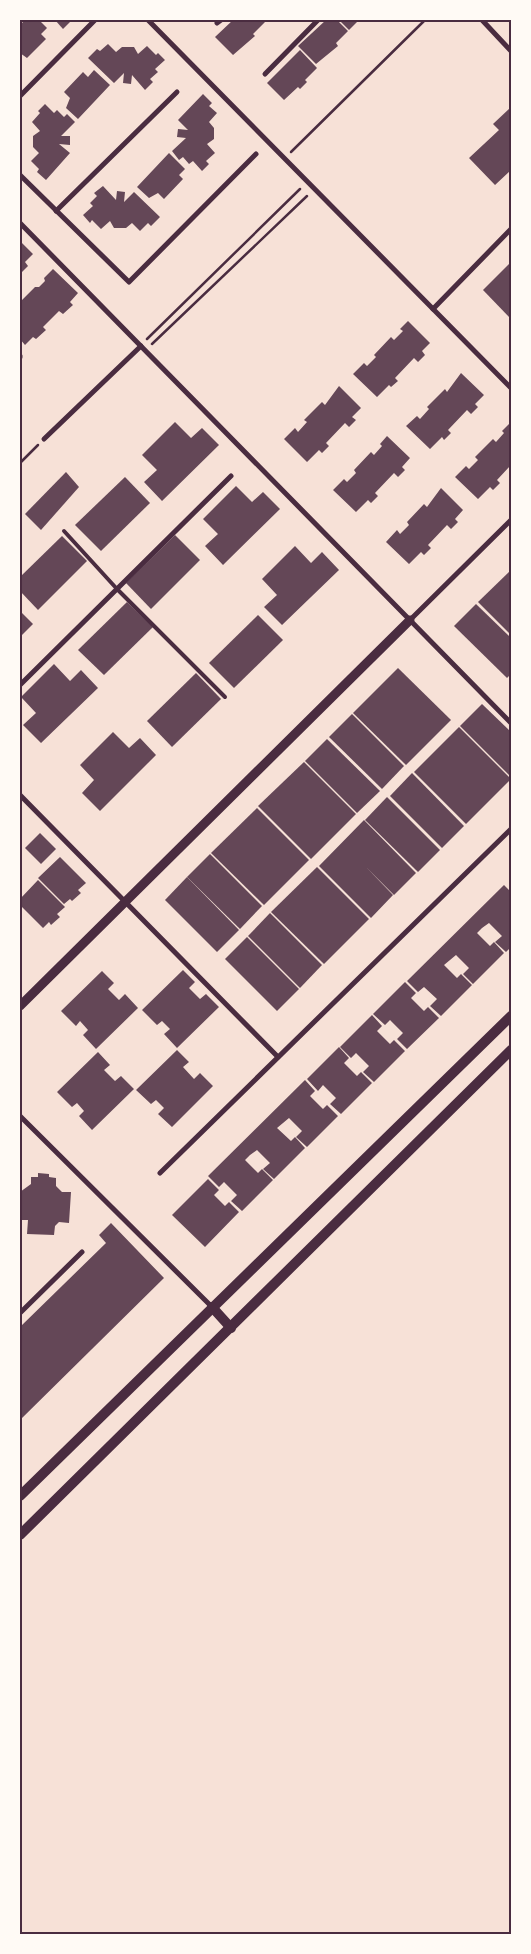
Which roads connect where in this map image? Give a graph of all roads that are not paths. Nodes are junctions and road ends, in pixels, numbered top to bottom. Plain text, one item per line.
1 (95, 20) edge
2 (148, 20) edge
3 (318, 20) edge
4 (482, 20) edge
5 (511, 51) edge
6 (265, 74) dead end
7 (177, 92) dead end
8 (20, 96) edge
9 (256, 154) dead end
10 (20, 175) edge
11 (56, 211) junction
12 (20, 223) edge
13 (511, 229) edge
14 (433, 309) junction
15 (141, 346) junction
16 (511, 388) edge
17 (44, 439) road end
18 (230, 476) dead end
19 (511, 520) edge
20 (64, 531) dead end
21 (117, 589) junction
22 (410, 620) junction
23 (20, 685) edge
24 (225, 697) dead end
25 (511, 723) edge
26 (20, 794) edge
27 (511, 828) edge
28 (125, 902) junction
29 (20, 1006) edge
30 (511, 1016) edge
31 (511, 1050) edge
32 (278, 1057) junction
33 (20, 1116) edge
34 (160, 1173) dead end
35 (82, 1252) dead end
36 (212, 1307) junction
37 (20, 1313) edge
38 (231, 1328) junction
39 (20, 1496) edge
40 (20, 1535) edge

1 - 8 street
2 - 14 street
3 - 6 street
4 - 5 street
7 - 11 street
9 - 11 street
10 - 11 street
12 - 15 street
13 - 14 street
14 - 16 street
15 - 17 street
15 - 22 street
18 - 21 street
19 - 22 street
20 - 21 lane
21 - 23 street
21 - 24 lane
22 - 25 street
22 - 28 street
26 - 28 street
27 - 32 street
28 - 29 street
28 - 32 street
30 - 36 main road
31 - 38 main road
32 - 34 street
33 - 36 street
35 - 37 street
36 - 38 main road
36 - 39 main road
38 - 40 main road

